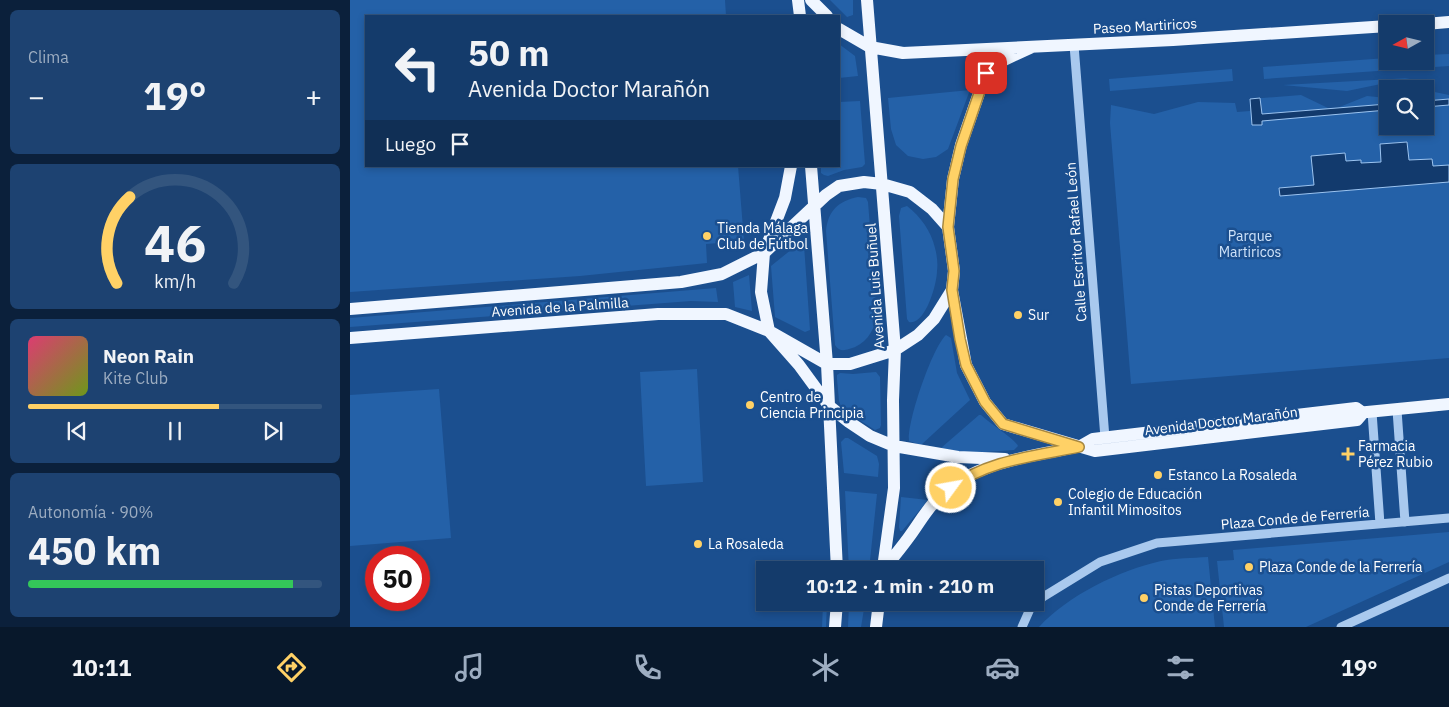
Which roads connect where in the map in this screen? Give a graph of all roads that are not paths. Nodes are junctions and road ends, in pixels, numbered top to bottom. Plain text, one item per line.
1 (798, 0) edge
2 (811, 0) edge
3 (867, 0) edge
4 (800, 15) edge
5 (826, 15) edge
6 (1449, 22) edge
7 (1434, 23) edge
8 (1379, 27) edge
9 (840, 30) edge
10 (1074, 45) junction
11 (870, 46) junction
12 (1032, 47) junction
13 (791, 167) edge
14 (811, 167) edge
15 (882, 184) junction
16 (814, 206) junction
17 (948, 227) junction
18 (764, 253) junction
19 (952, 290) junction
20 (350, 309) edge
21 (769, 331) junction
22 (350, 338) edge
23 (895, 350) junction
24 (827, 364) junction
25 (1449, 404) edge
26 (829, 406) junction
27 (1397, 410) junction
28 (1368, 412) junction
29 (1105, 438) junction
30 (894, 446) junction
31 (1079, 447) junction
32 (1015, 460) junction
33 (942, 494) joint
34 (1449, 518) edge
35 (1405, 522) junction
36 (1380, 524) junction
37 (837, 561) edge
38 (884, 561) edge
39 (890, 561) edge
40 (1449, 578) edge
41 (836, 611) edge
42 (878, 611) edge
43 (835, 627) edge
44 (876, 627) edge
45 (1022, 627) edge
46 (1341, 627) edge

1 - 4 main road
2 - 5 main road
3 - 11 main road, Avenida Luis Buñuel
6 - 7 main road
8 - 10 main road, Paseo Martiricos
9 - 11 main road, Paseo Martiricos
10 - 12 main road, Paseo Martiricos
10 - 29 street, Calle Escritor Rafael León
11 - 12 main road, Paseo Martiricos
11 - 15 main road, Avenida Luis Buñuel
12 - 17 main road, Avenida Doctor Marañón
13 - 18 main road
14 - 16 main road
15 - 16 main road, Avenida de la Palmilla
15 - 17 main road, Avenida de la Palmilla
15 - 23 main road, Avenida Luis Buñuel
16 - 18 main road, Avenida de la Palmilla
16 - 24 main road
17 - 19 main road, Avenida Doctor Marañón
18 - 20 main road, Avenida de la Palmilla
18 - 21 main road
19 - 23 main road
19 - 31 main road, Avenida Doctor Marañón
21 - 22 main road, Avenida de la Palmilla
21 - 24 main road, Avenida de la Palmilla
21 - 26 main road
23 - 24 main road
23 - 30 main road, Avenida Luis Buñuel
24 - 26 main road
25 - 27 main road, Avenida Doctor Marañón
26 - 30 main road
26 - 37 main road
27 - 28 main road, Avenida Doctor Marañón
27 - 35 street
28 - 29 main road, Avenida Doctor Marañón
28 - 31 main road, Avenida Doctor Marañón
28 - 36 street
29 - 31 main road, Avenida Doctor Marañón
30 - 32 main road
30 - 38 main road, Avenida Luis Buñuel
31 - 32 main road, Avenida Doctor Marañón
32 - 33 main road, Avenida Doctor Marañón
33 - 39 main road, Avenida Luis Buñuel
34 - 35 street, Plaza Conde de Ferrería
35 - 36 street, Plaza Conde de Ferrería
36 - 45 street, Plaza Conde de Ferrería
40 - 46 street
41 - 43 main road
42 - 44 main road

